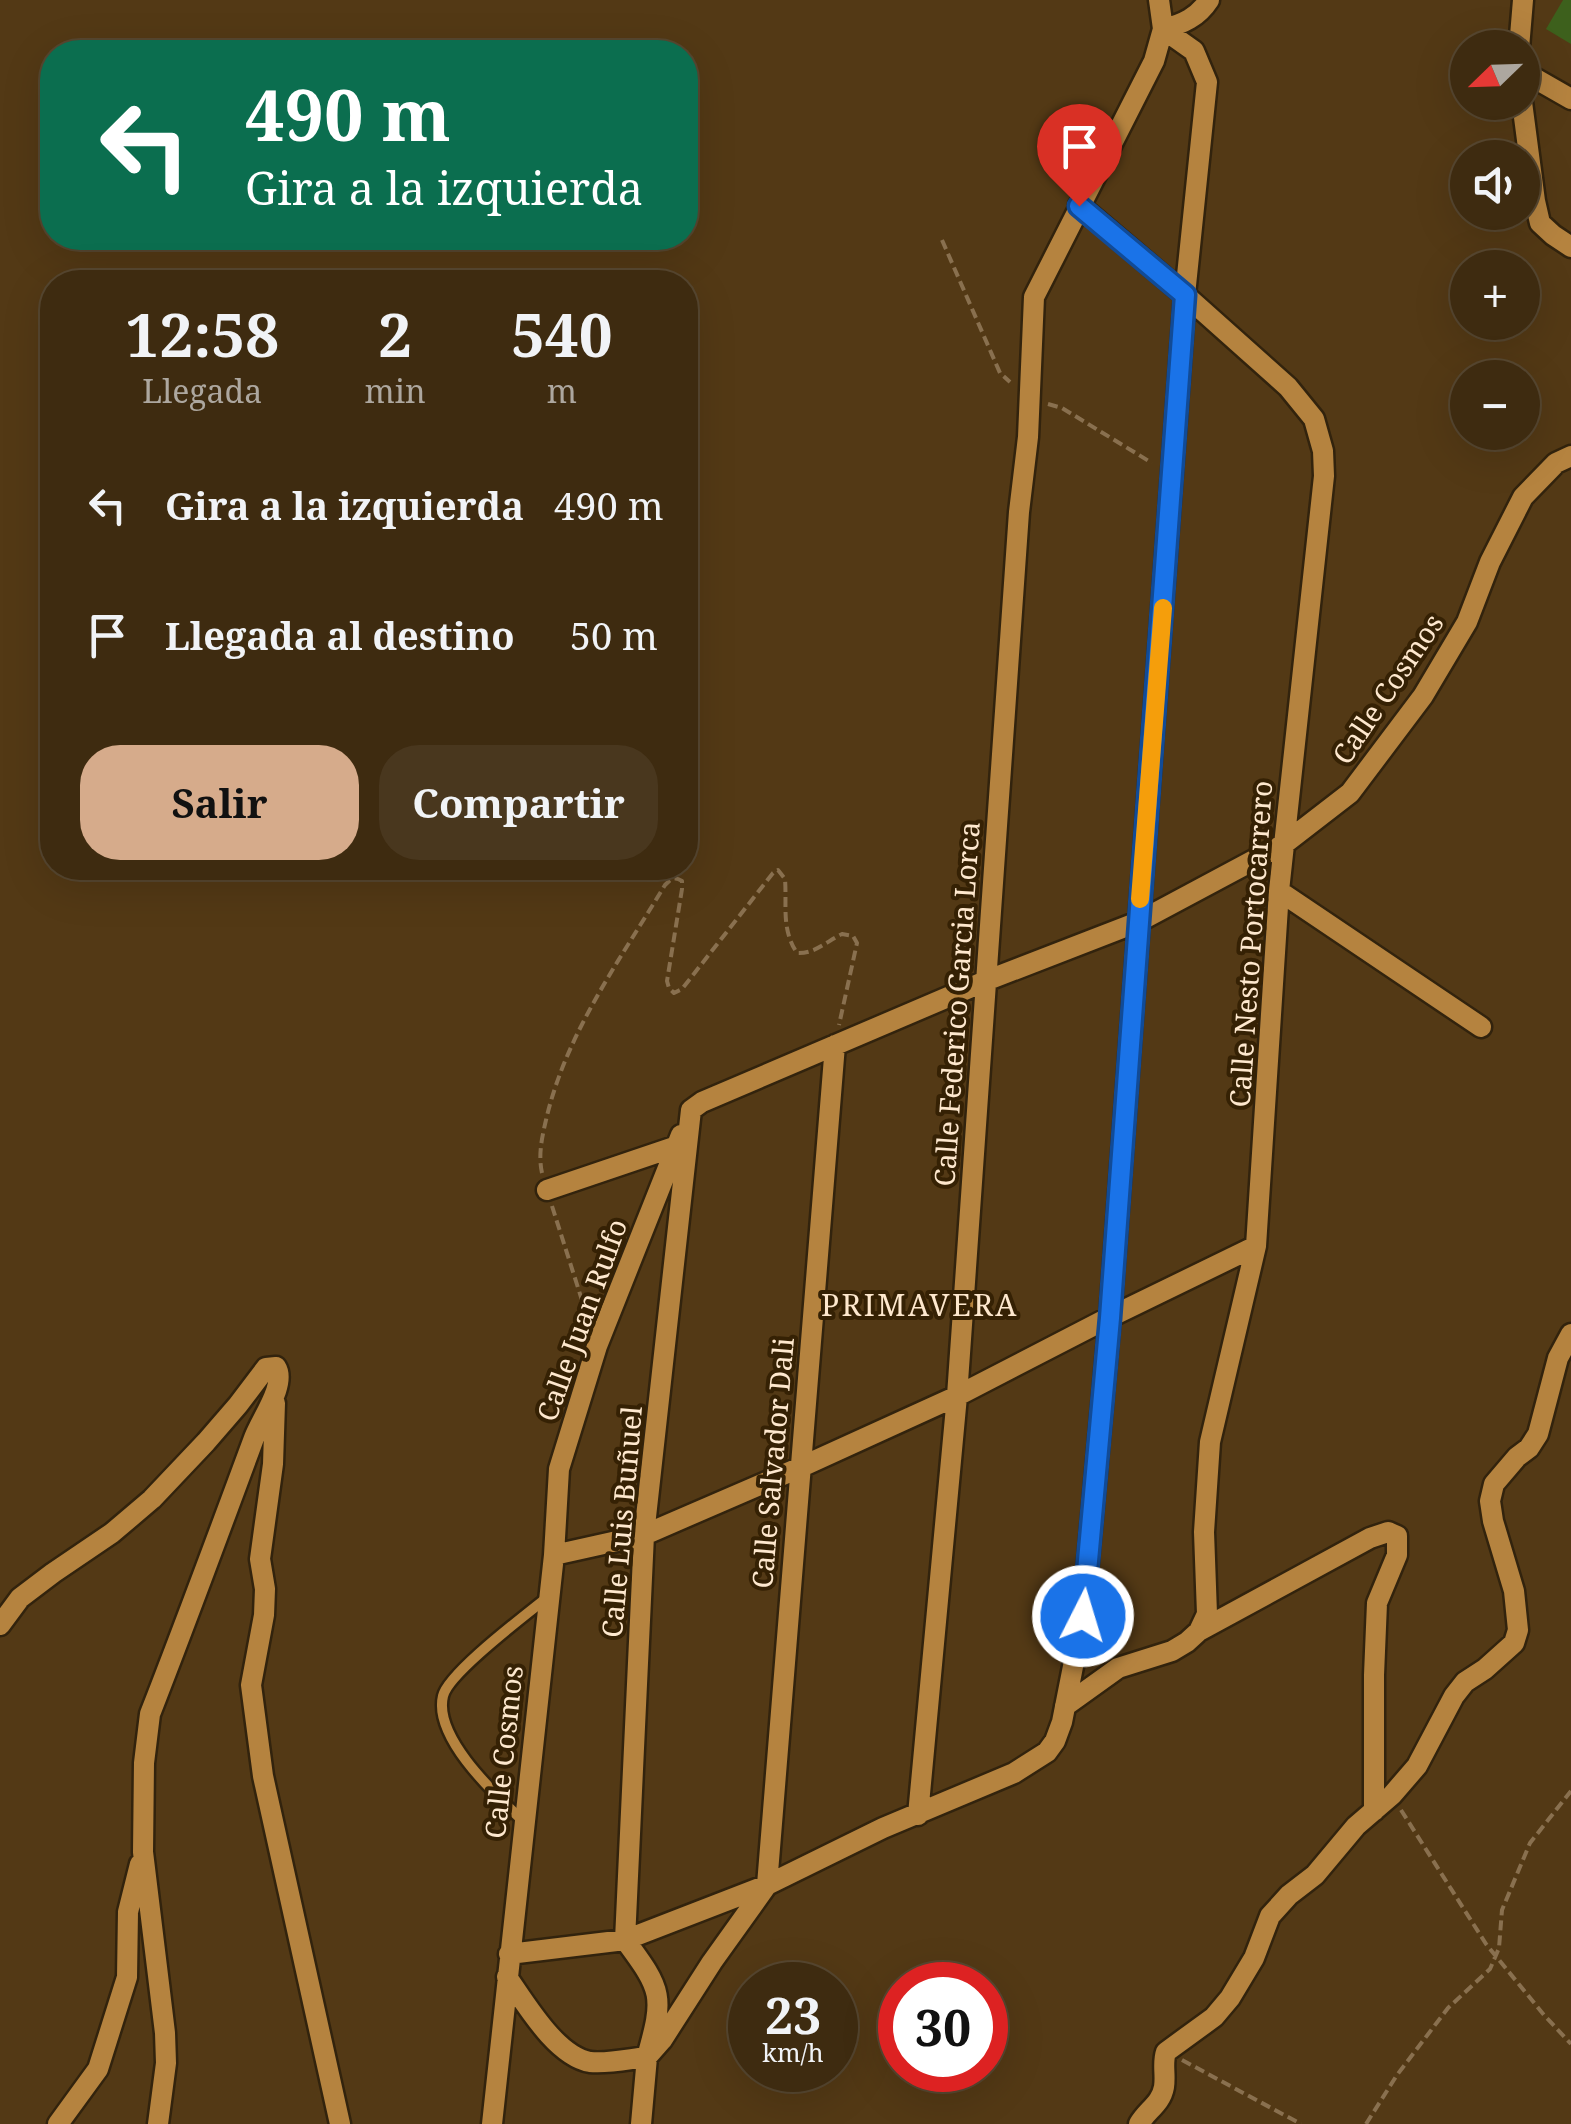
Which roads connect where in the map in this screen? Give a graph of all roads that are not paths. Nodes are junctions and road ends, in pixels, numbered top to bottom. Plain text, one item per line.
1 (1209, 0) edge
2 (1523, 0) edge
3 (1156, 2) edge
4 (1163, 29) junction
5 (1520, 30) edge
6 (1540, 80) edge
7 (1571, 98) edge
8 (1524, 120) edge
9 (1079, 206) junction
10 (1571, 246) edge
11 (1185, 295) junction
12 (1571, 456) edge
13 (1284, 844) junction
14 (1279, 891) junction
15 (1138, 922) junction
16 (988, 980) junction
17 (1481, 1027) dead end
18 (835, 1044) junction
19 (692, 1110) junction
20 (677, 1146) junction
21 (547, 1190) road end
22 (1256, 1246) junction
23 (1110, 1318) junction
24 (1571, 1334) edge
25 (275, 1394) junction
26 (957, 1396) junction
27 (801, 1467) junction
28 (644, 1535) junction
29 (554, 1555) junction
30 (550, 1595) junction
31 (0, 1625) edge
32 (1200, 1630) junction
33 (1065, 1706) junction
34 (1374, 1811) junction
35 (918, 1815) junction
36 (524, 1822) junction
37 (143, 1852) junction
38 (766, 1885) junction
39 (625, 1940) junction
40 (509, 1954) junction
41 (507, 1977) junction
42 (647, 2057) junction
43 (58, 2124) edge
44 (158, 2124) edge
45 (340, 2124) edge
46 (492, 2124) edge
47 (641, 2124) edge
48 (1138, 2124) edge

1 - 4 street
2 - 5 street
3 - 4 street
4 - 9 street, Calle Federico Garcia Lorca
4 - 11 street
6 - 7 street
8 - 10 street
9 - 11 street, Calle Nesto Portocarrero
9 - 16 street, Calle Federico Garcia Lorca
11 - 13 street, Calle Nesto Portocarrero
11 - 15 street
12 - 13 street, Calle Cosmos
13 - 14 street, Calle Nesto Portocarrero
13 - 15 street, Calle Cosmos
14 - 17 street
14 - 22 street, Calle Nesto Portocarrero
15 - 16 street, Calle Cosmos
15 - 23 street
16 - 18 street, Calle Cosmos
16 - 26 street, Calle Federico Garcia Lorca
18 - 19 street, Calle Cosmos
18 - 27 street, Calle Salvador Dali
19 - 20 street, Calle Juan Rulfo
19 - 28 street, Calle Luis Buñuel
20 - 21 street
20 - 29 street, Calle Juan Rulfo
22 - 23 street
22 - 32 street, Calle Nesto Portocarrero
23 - 26 street
23 - 33 street
24 - 34 street
25 - 31 street
25 - 37 street
25 - 45 street
26 - 27 street
26 - 35 street, Calle Federico Garcia Lorca
27 - 28 street
27 - 38 street, Calle Salvador Dali
28 - 29 street
28 - 39 street, Calle Luis Buñuel
29 - 30 street, Calle Cosmos
30 - 36 street, Calle Cosmos
30 - 36 lane
32 - 33 street
32 - 34 street
33 - 35 street
34 - 48 street
35 - 38 street
36 - 40 street, Calle Cosmos
37 - 43 street
37 - 44 street
38 - 39 street
38 - 42 street
39 - 40 street
39 - 42 street
40 - 41 street, Calle Cosmos
41 - 42 street
41 - 46 street, Calle Cosmos
42 - 47 street

